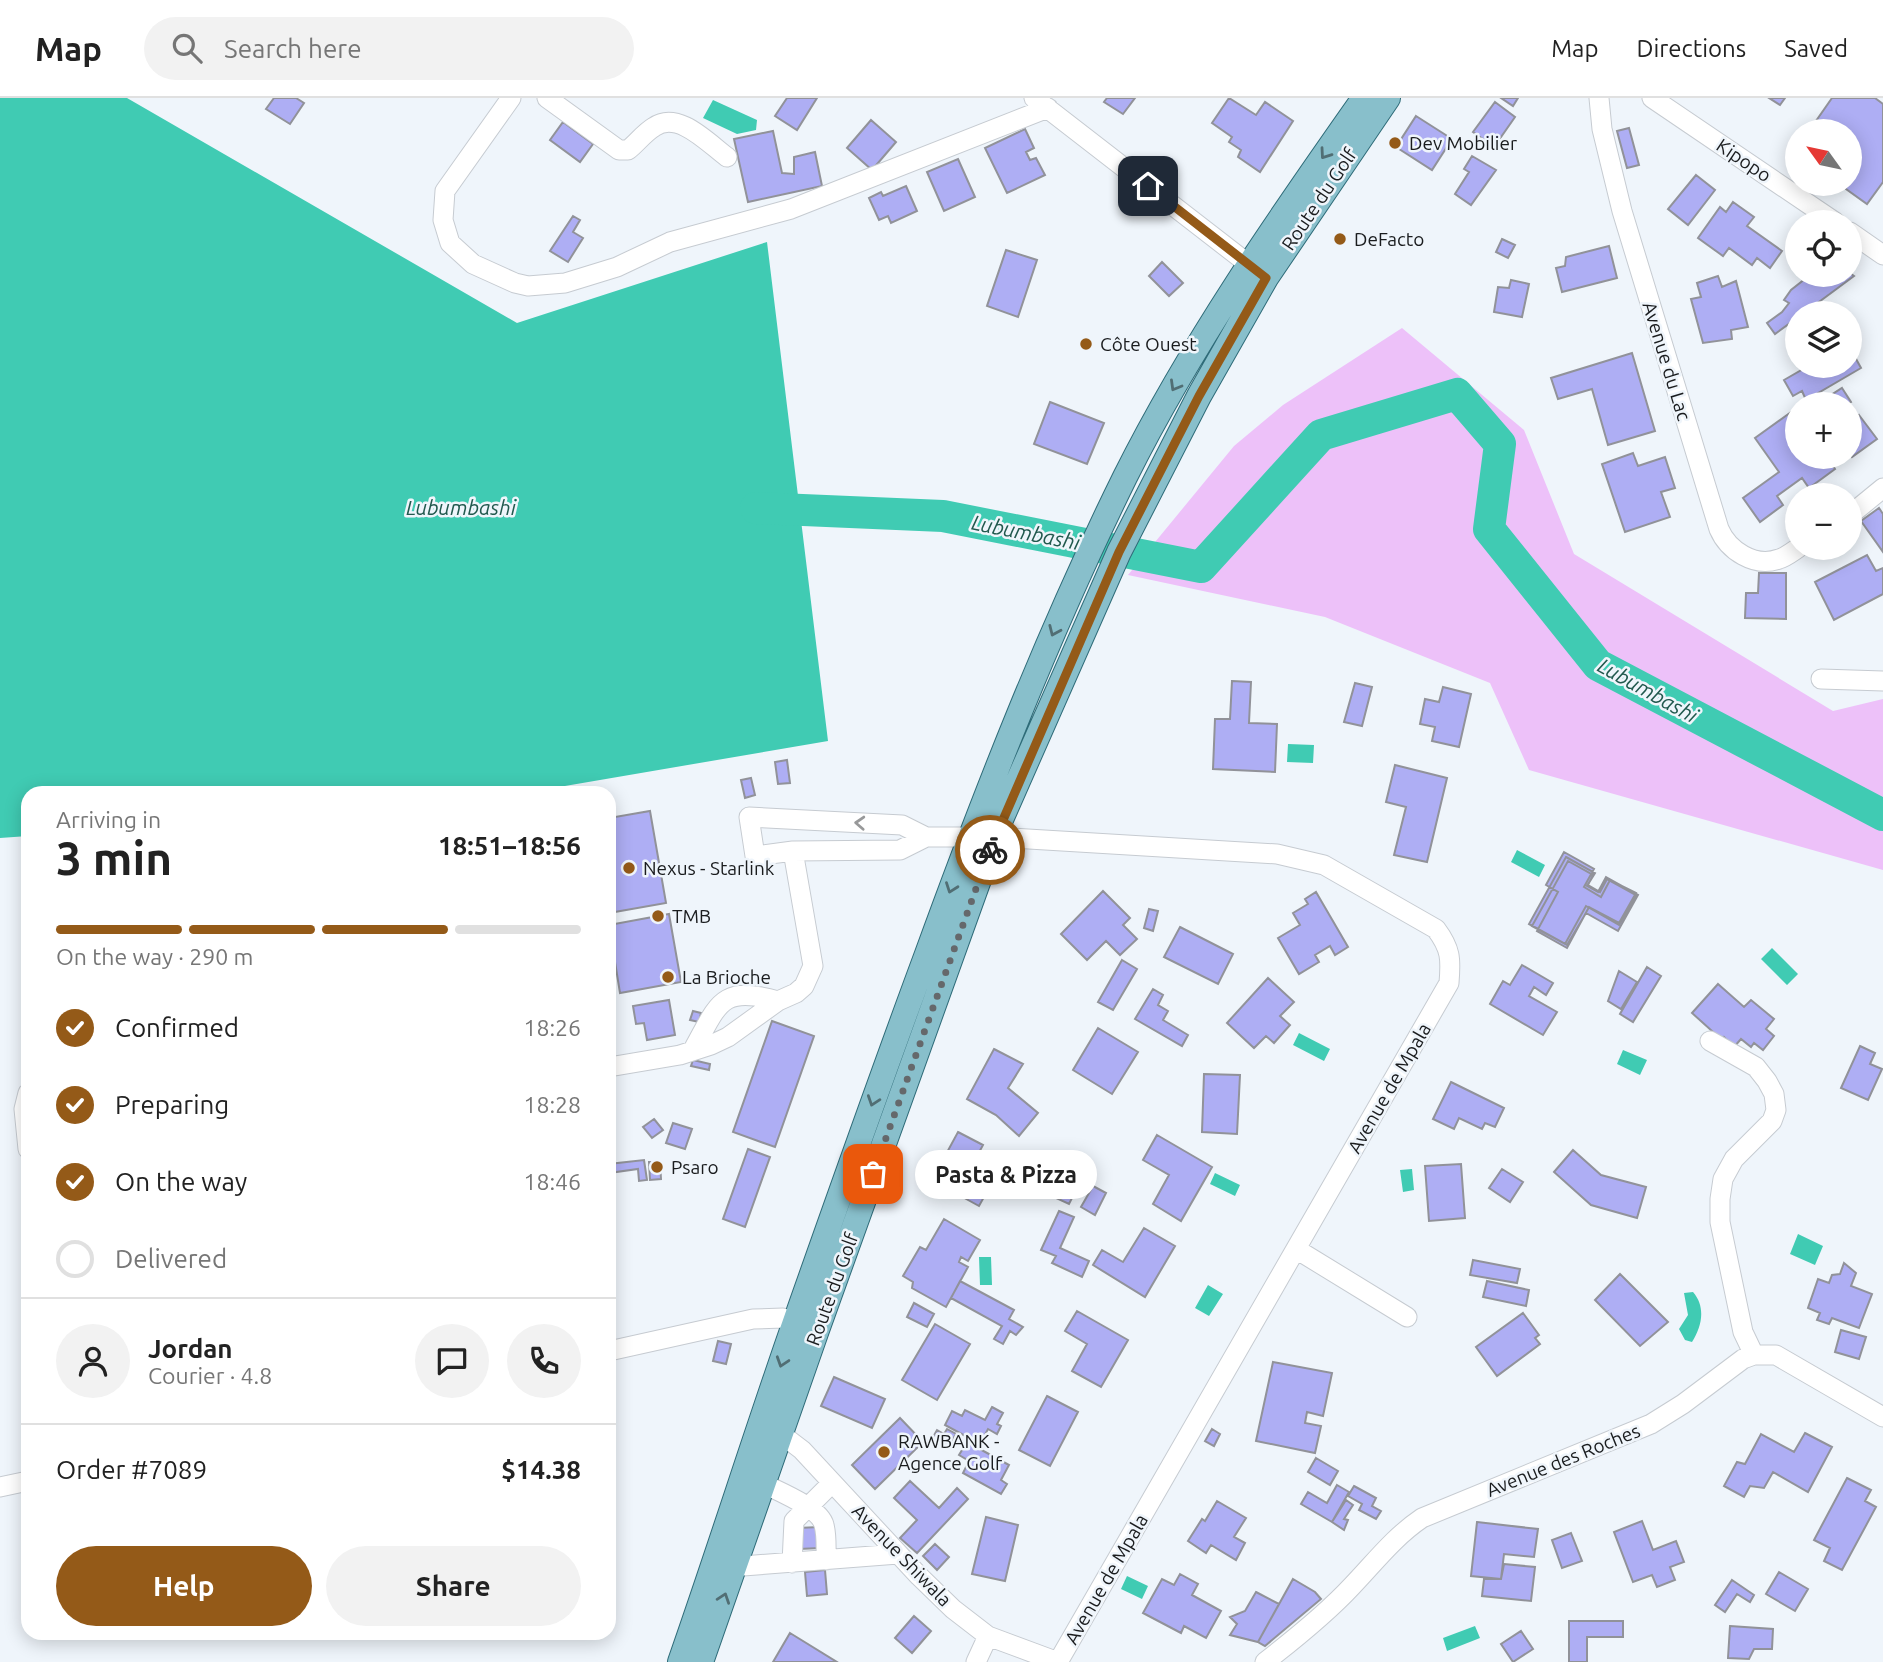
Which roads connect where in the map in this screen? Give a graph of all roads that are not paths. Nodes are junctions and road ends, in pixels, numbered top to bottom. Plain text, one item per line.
1 (511, 98) edge
2 (547, 98) edge
3 (1364, 98) edge
4 (1388, 98) edge
5 (1599, 98) edge
6 (1652, 98) edge
7 (1041, 103) edge
8 (727, 157) dead end
9 (1817, 210) edge
10 (1862, 240) edge
11 (1883, 255) edge
12 (1257, 271) junction
13 (1883, 488) edge
14 (1862, 505) edge
15 (1785, 555) edge
16 (1821, 679) dead end
17 (1883, 681) edge
18 (926, 837) junction
19 (982, 837) junction
20 (793, 850) junction
21 (778, 1001) junction
22 (1710, 1041) dead end
23 (694, 1048) junction
24 (616, 1066) edge
25 (1296, 1249) junction
26 (1407, 1317) dead end
27 (806, 1326) junction
28 (616, 1349) edge
29 (1754, 1355) junction
30 (1883, 1418) edge
31 (771, 1431) junction
32 (21, 1482) edge
33 (832, 1483) junction
34 (764, 1484) junction
35 (0, 1487) edge
36 (807, 1507) junction
37 (898, 1554) junction
38 (827, 1560) junction
39 (792, 1563) junction
40 (736, 1564) junction
41 (988, 1636) junction
42 (680, 1662) edge
43 (701, 1662) edge
44 (976, 1662) edge
45 (1058, 1662) edge
46 (1265, 1662) edge

1 - 7 street
2 - 8 street
3 -> 12 main road
4 - 12 main road, Route du Golf
5 - 15 street, Avenue du Lac
6 - 9 street, Kipopo
7 - 12 street
10 - 11 street
12 - 19 main road, Route du Golf
12 -> 19 main road
13 - 14 street
16 - 17 street
18 - 19 street, Avenue de Mpala
18 - 20 street
18 -> 20 street
19 - 25 street, Avenue de Mpala
19 - 27 main road, Route du Golf
20 - 21 street
21 - 23 street
21 - 23 street
22 - 29 street
23 - 24 street
25 - 26 street
25 - 45 street, Avenue de Mpala
27 - 28 street
27 - 31 main road, Route du Golf
29 - 30 street
29 - 46 street, Avenue des Roches
31 - 33 street, Avenue Shiwala
31 - 34 main road, Route du Golf
31 - 42 main road
32 - 35 street
33 - 36 street
33 - 37 street, Avenue Shiwala
34 - 36 street
34 - 40 main road, Route du Golf
36 - 38 street
36 - 39 street
37 - 38 street
37 - 41 street, Avenue Shiwala
38 - 39 street
39 - 40 street
43 -> 40 main road, Route du Golf
41 - 44 street
41 - 45 street, Avenue Shiwala

